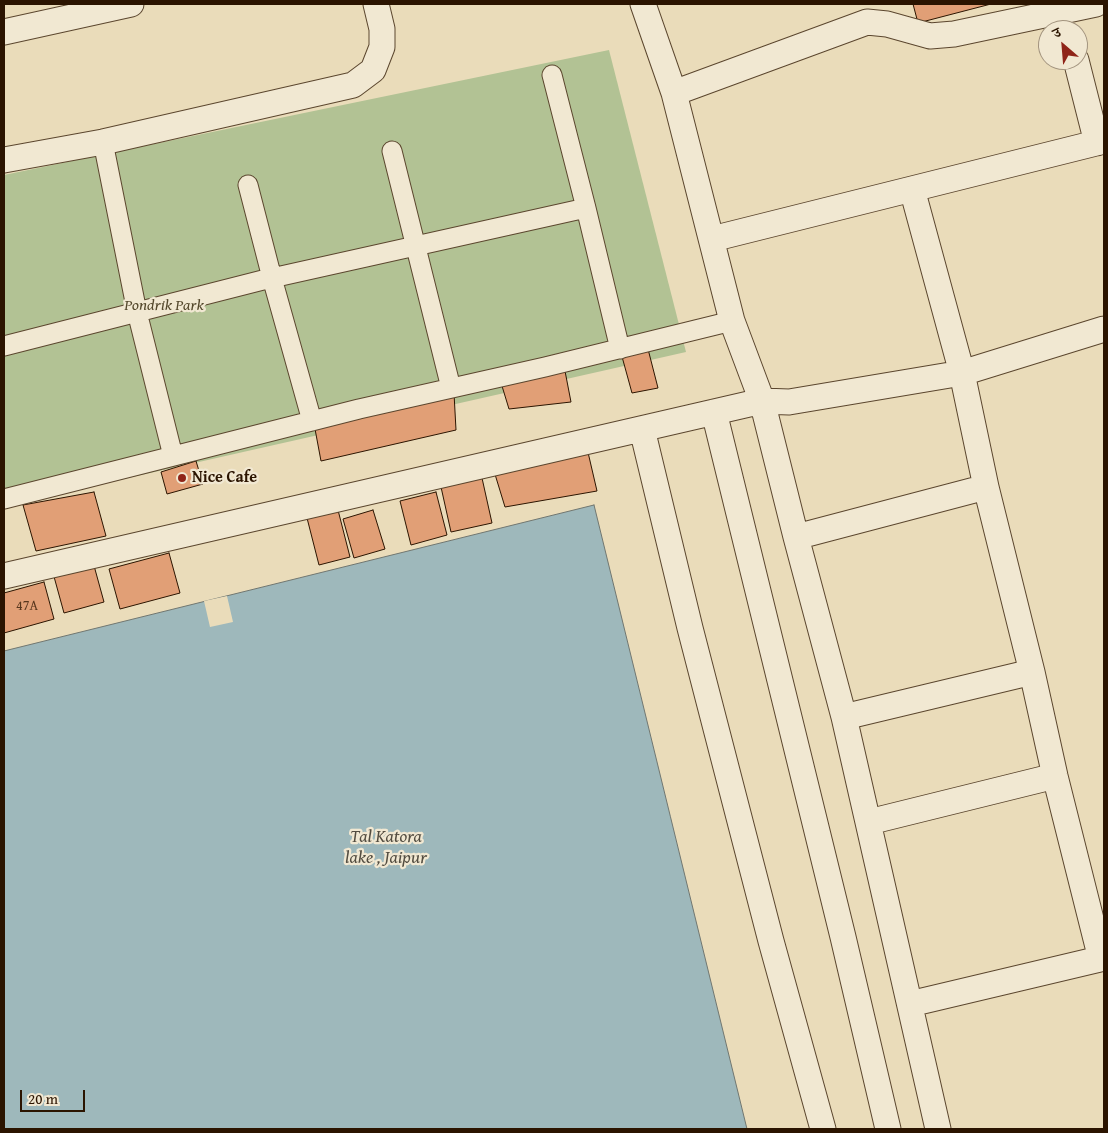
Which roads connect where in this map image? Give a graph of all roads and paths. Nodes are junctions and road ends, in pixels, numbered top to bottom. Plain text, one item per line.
1 (131, 4) edge
2 (376, 4) edge
3 (643, 4) edge
4 (1096, 4) edge
5 (883, 14) edge
6 (4, 32) edge
7 (1079, 70) edge
8 (552, 75) dead end
9 (674, 92) junction
10 (103, 142) junction
11 (1101, 142) edge
12 (392, 151) dead end
13 (4, 160) edge
14 (248, 185) dead end
15 (912, 189) junction
16 (586, 208) junction
17 (712, 239) junction
18 (416, 246) junction
19 (272, 278) junction
20 (137, 312) junction
21 (732, 321) junction
22 (1104, 329) edge
23 (4, 346) edge
24 (620, 349) junction
25 (962, 373) junction
26 (451, 388) junction
27 (762, 401) junction
28 (714, 412) junction
29 (312, 421) junction
30 (642, 429) junction
31 (173, 456) junction
32 (986, 487) junction
33 (4, 499) edge
34 (796, 537) junction
35 (4, 576) edge
36 (1032, 672) junction
37 (844, 717) junction
38 (1055, 776) junction
39 (869, 822) junction
40 (1103, 959) edge
41 (910, 1004) junction
42 (823, 1129) edge
43 (888, 1129) edge
44 (938, 1129) edge

1 - 6 street
2 - 10 street
3 - 9 street
4 - 5 street
5 - 9 street
7 - 11 street
8 - 16 street
9 - 17 street
10 - 13 street
10 - 20 street
11 - 15 street
12 - 18 street
14 - 19 street
15 - 17 street
15 - 25 street
16 - 18 street
16 - 24 street
17 - 21 street
18 - 19 street
18 - 26 street
19 - 20 street
19 - 29 street
20 - 23 street
20 - 31 street
21 - 24 street
21 - 27 street
22 - 25 street
24 - 26 street
25 - 27 street
25 - 32 street
26 - 29 street
27 - 28 street
27 - 34 street
28 - 30 street
28 - 43 street
29 - 31 street
30 - 35 street
30 - 42 street
31 - 33 street
32 - 34 street
32 - 36 street
34 - 37 street
36 - 37 street
36 - 38 street
37 - 39 street
38 - 39 street
38 - 40 street
39 - 41 street
40 - 41 street
41 - 44 street

